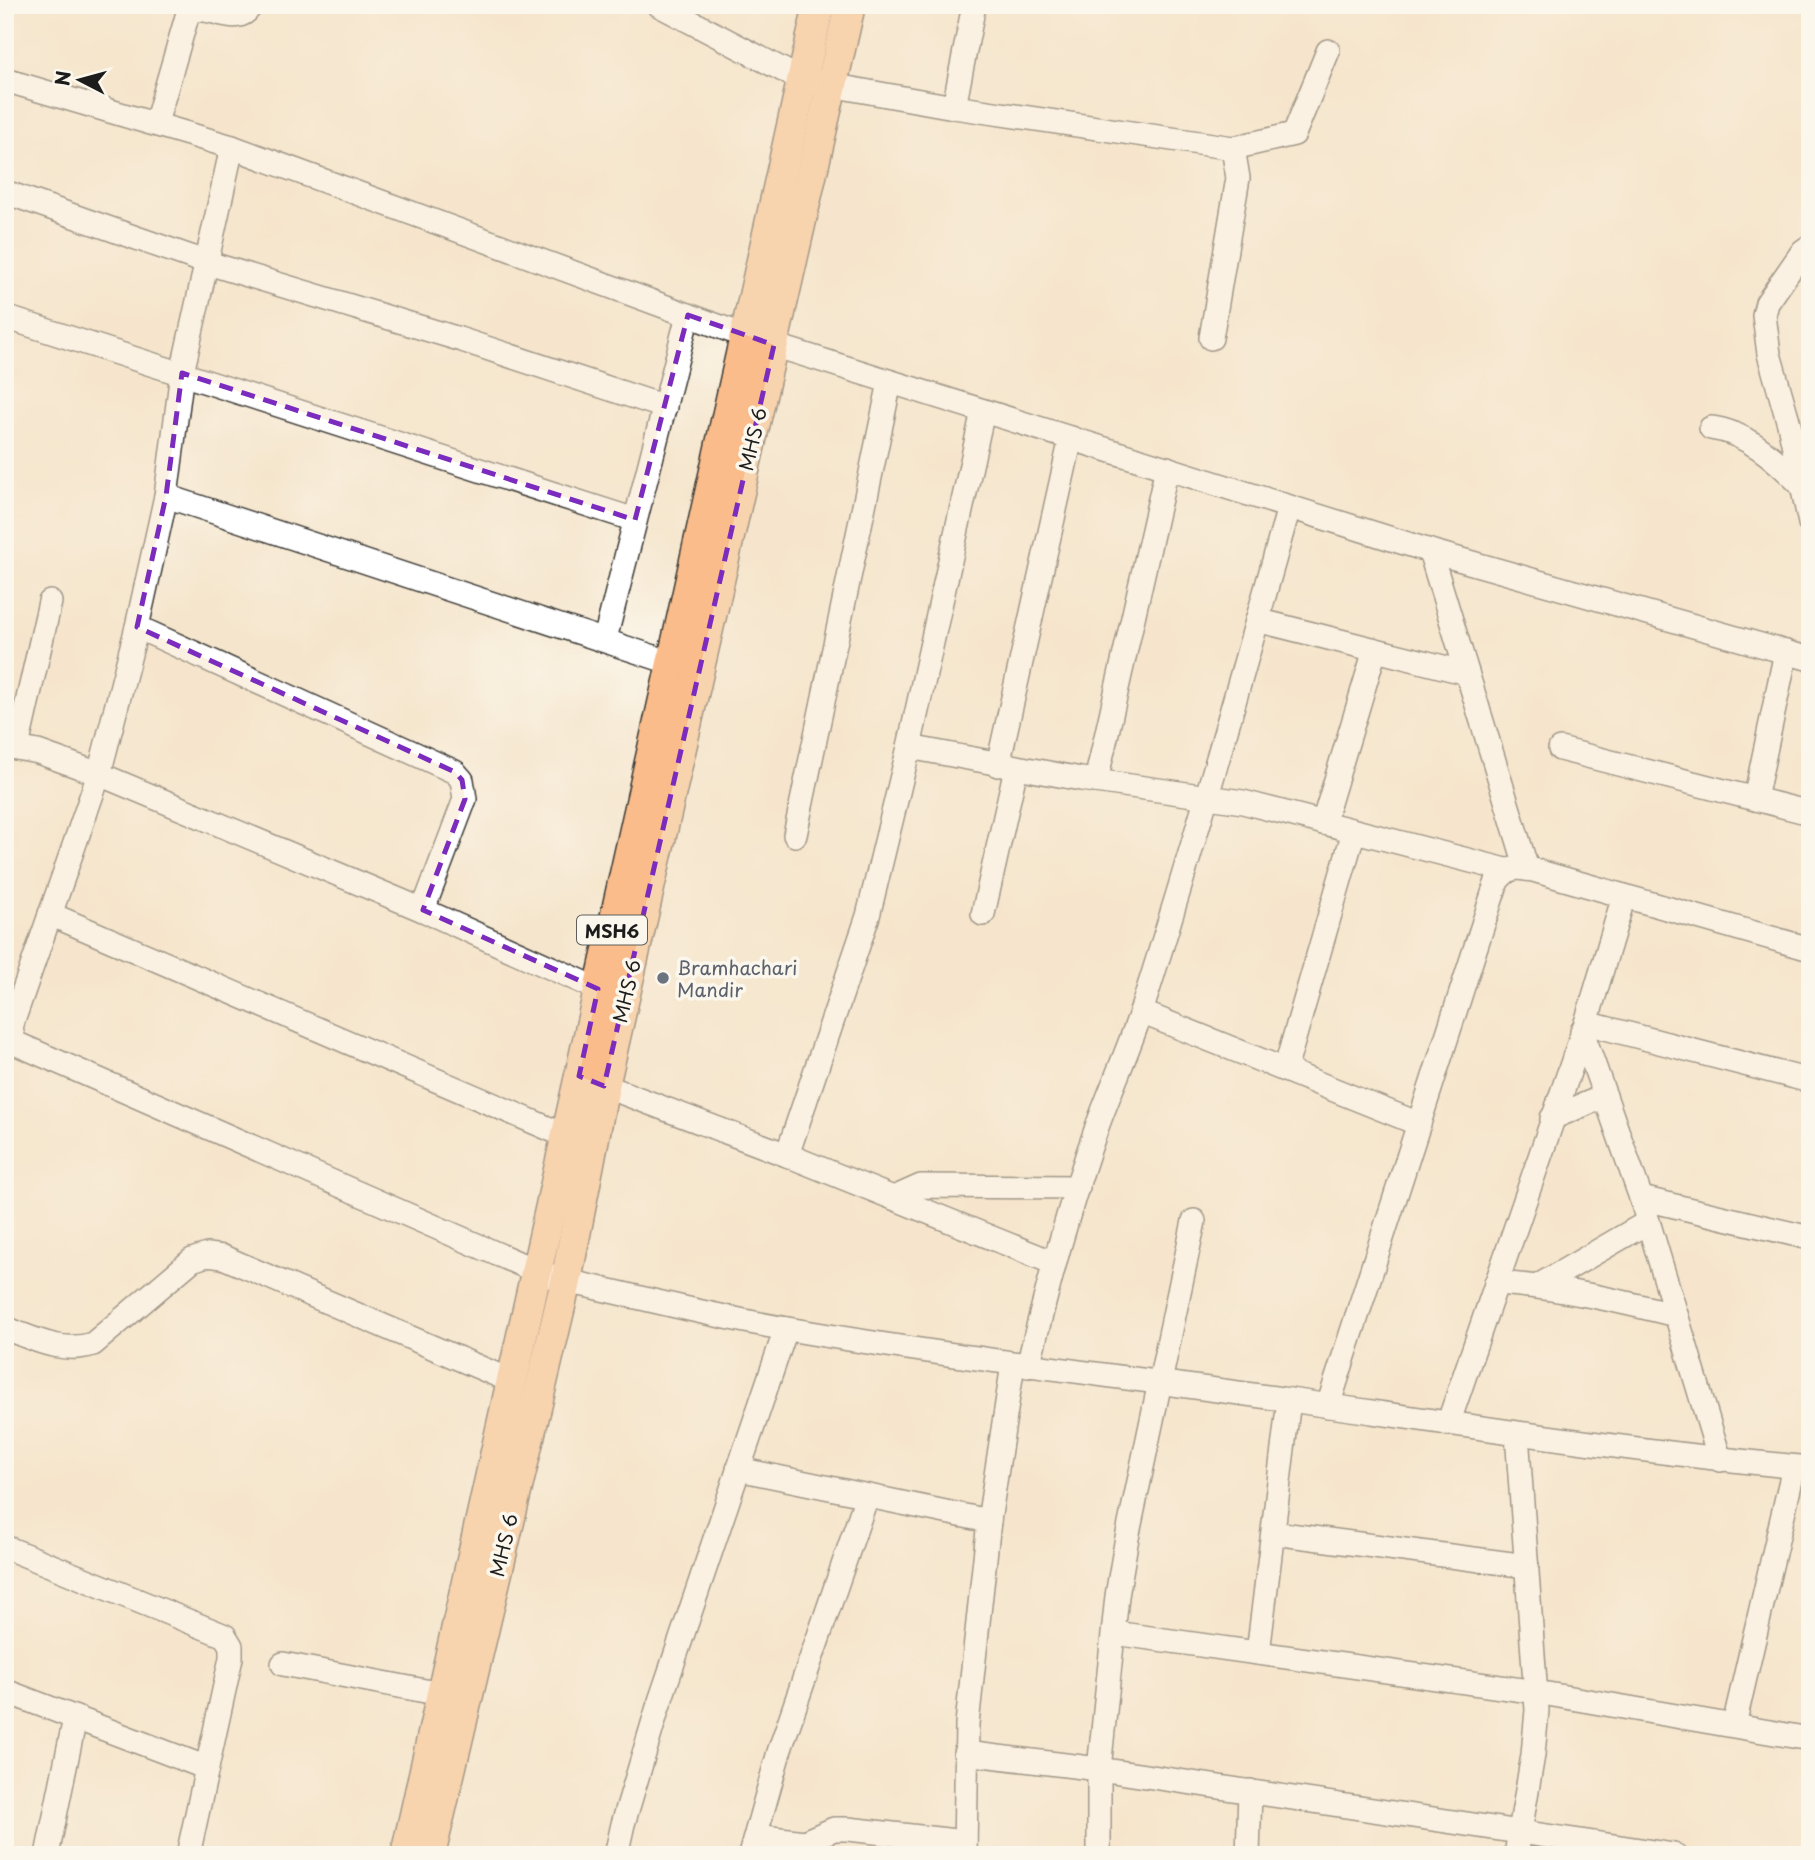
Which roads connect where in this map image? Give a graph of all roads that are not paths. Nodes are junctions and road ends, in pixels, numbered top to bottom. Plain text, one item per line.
1 (250, 5) edge
2 (659, 5) edge
3 (819, 5) edge
4 (850, 5) edge
5 (974, 5) edge
6 (1328, 51) dead end
7 (5, 80) edge
8 (802, 80) junction
9 (832, 85) junction
10 (954, 107) junction
11 (156, 123) junction
12 (232, 147) junction
13 (1233, 148) junction
14 (10, 193) edge
15 (1810, 246) edge
16 (208, 263) junction
17 (688, 315) junction
18 (5, 317) edge
19 (745, 336) junction
20 (1211, 338) dead end
21 (774, 345) junction
22 (182, 373) junction
23 (890, 382) junction
24 (664, 407) junction
25 (983, 411) junction
26 (1711, 428) dead end
27 (1071, 438) junction
28 (1167, 468) junction
29 (1801, 485) junction
30 (166, 496) junction
31 (1289, 507) junction
32 (635, 520) junction
33 (1810, 523) edge
34 (1430, 551) junction
35 (50, 602) dead end
36 (1257, 620) junction
37 (137, 627) junction
38 (604, 639) junction
39 (1375, 650) junction
40 (1786, 652) junction
41 (1810, 659) edge
42 (672, 663) junction
43 (1467, 673) junction
44 (11, 747) edge
45 (909, 747) junction
46 (1560, 749) dead end
47 (1007, 767) junction
48 (99, 774) junction
49 (1096, 781) junction
50 (1207, 799) junction
51 (1755, 799) junction
52 (1810, 813) edge
53 (1323, 823) junction
54 (1354, 831) junction
55 (795, 835) dead end
56 (1516, 869) junction
57 (1624, 896) junction
58 (423, 909) junction
59 (50, 914) junction
60 (983, 914) dead end
61 (1810, 949) edge
62 (598, 989) junction
63 (1141, 1012) junction
64 (1584, 1027) junction
65 (1285, 1070) junction
66 (592, 1081) junction
67 (1810, 1081) edge
68 (1605, 1096) junction
69 (1552, 1118) junction
70 (1419, 1124) junction
71 (566, 1136) junction
72 (787, 1155) junction
73 (1078, 1187) junction
74 (894, 1198) junction
75 (1641, 1198) junction
76 (1194, 1221) dead end
77 (1648, 1222) junction
78 (1810, 1238) edge
79 (1054, 1263) junction
80 (536, 1271) junction
81 (566, 1282) junction
82 (1496, 1283) junction
83 (1538, 1286) junction
84 (1676, 1315) junction
85 (5, 1328) edge
86 (786, 1329) junction
87 (1021, 1365) junction
88 (511, 1381) junction
89 (1158, 1383) junction
90 (1289, 1400) junction
91 (1328, 1406) junction
92 (1448, 1424) junction
93 (1517, 1434) junction
94 (1720, 1460) junction
95 (1802, 1467) edge
96 (738, 1469) junction
97 (867, 1496) junction
98 (989, 1521) junction
99 (1273, 1533) junction
100 (5, 1547) edge
101 (1527, 1566) junction
102 (1114, 1633) junction
103 (1258, 1653) junction
104 (283, 1664) dead end
105 (5, 1691) edge
106 (1536, 1692) junction
107 (441, 1694) junction
108 (75, 1718) junction
109 (1734, 1725) junction
110 (1810, 1739) edge
111 (965, 1754) junction
112 (207, 1768) junction
113 (1099, 1769) junction
114 (1250, 1791) junction
115 (1520, 1831) junction
116 (753, 1845) edge
117 (965, 1849) edge
118 (47, 1855) edge
119 (188, 1855) edge
120 (406, 1855) edge
121 (430, 1855) edge
122 (616, 1855) edge
123 (1099, 1855) edge
124 (1248, 1855) edge
125 (1516, 1855) edge
126 (1674, 1855) edge

1 - 11 street
2 - 8 street
3 - 8 main road, MSH6
4 - 9 main road, MHS 6
5 - 10 street
6 - 13 street
7 - 11 street
8 - 9 street
8 - 19 main road, MSH6
9 - 10 street
9 - 21 main road, MHS 6
10 - 13 street
11 - 12 street
12 - 16 street
12 - 17 street
13 - 20 street
14 - 16 street
15 - 29 street
16 - 22 street
16 - 24 street
17 - 19 street
17 - 24 street
18 - 22 street
19 - 21 street
19 - 42 main road, MSH6
21 - 23 street
21 - 66 main road, MHS 6
22 - 30 street
22 - 32 street
23 - 25 street
23 - 55 street
24 - 32 street
25 - 27 street
25 - 45 street
26 - 29 street
27 - 28 street
27 - 47 street
28 - 31 street
28 - 49 street
29 - 33 street
30 - 37 street
30 - 38 street
31 - 34 street
31 - 36 street
32 - 38 street
34 - 40 street
34 - 43 street
35 - 44 street
36 - 39 street
36 - 50 street
37 - 48 street
37 - 58 street
38 - 42 street
39 - 43 street
39 - 53 street
40 - 41 street
40 - 51 street
42 - 62 main road, MSH6
43 - 56 street
44 - 48 street
45 - 47 street
45 - 72 street
46 - 51 street
47 - 49 street
47 - 60 street
48 - 58 street
48 - 59 street
49 - 50 street
50 - 53 street
50 - 63 street
51 - 52 street
53 - 54 street
54 - 56 street
54 - 65 street
56 - 57 street
56 - 70 street
57 - 61 street
57 - 64 street
58 - 62 street
59 - 71 street
59 - 80 street
62 - 66 main road, MSH6
63 - 65 street
63 - 73 street
64 - 67 street
64 - 68 street
64 - 69 street
65 - 70 street
66 - 71 main road, MSH6
66 - 72 street
66 - 81 main road, MHS 6
68 - 69 street
68 - 75 street
69 - 82 street
70 - 91 street
71 - 80 main road, MSH6
72 - 74 street
73 - 74 street
73 - 79 street
74 - 79 street
75 - 77 street
75 - 78 street
76 - 89 street
77 - 83 street
77 - 84 street
79 - 87 street
80 - 81 street
80 - 88 main road, MSH6
81 - 86 street
81 - 121 main road, MHS 6
82 - 83 street
82 - 92 street
83 - 84 street
84 - 94 street
85 - 88 street
86 - 87 street
86 - 96 street
87 - 89 street
87 - 98 street
88 - 107 main road, MSH6
89 - 90 street
89 - 102 street
90 - 91 street
90 - 99 street
91 - 92 street
92 - 93 street
93 - 94 street
93 - 101 street
94 - 95 street
95 - 109 street
96 - 97 street
96 - 122 street
97 - 98 street
97 - 116 street
98 - 111 street
99 - 101 street
99 - 103 street
100 - 112 street
101 - 106 street
102 - 103 street
102 - 113 street
103 - 106 street
104 - 107 street
105 - 108 street
106 - 109 street
106 - 115 street
107 - 120 main road, MSH6
108 - 112 street
108 - 118 street
109 - 110 street
111 - 113 street
111 - 117 street
112 - 119 street
113 - 114 street
113 - 123 street
114 - 115 street
114 - 124 street
115 - 125 street
115 - 126 street
116 - 117 street

